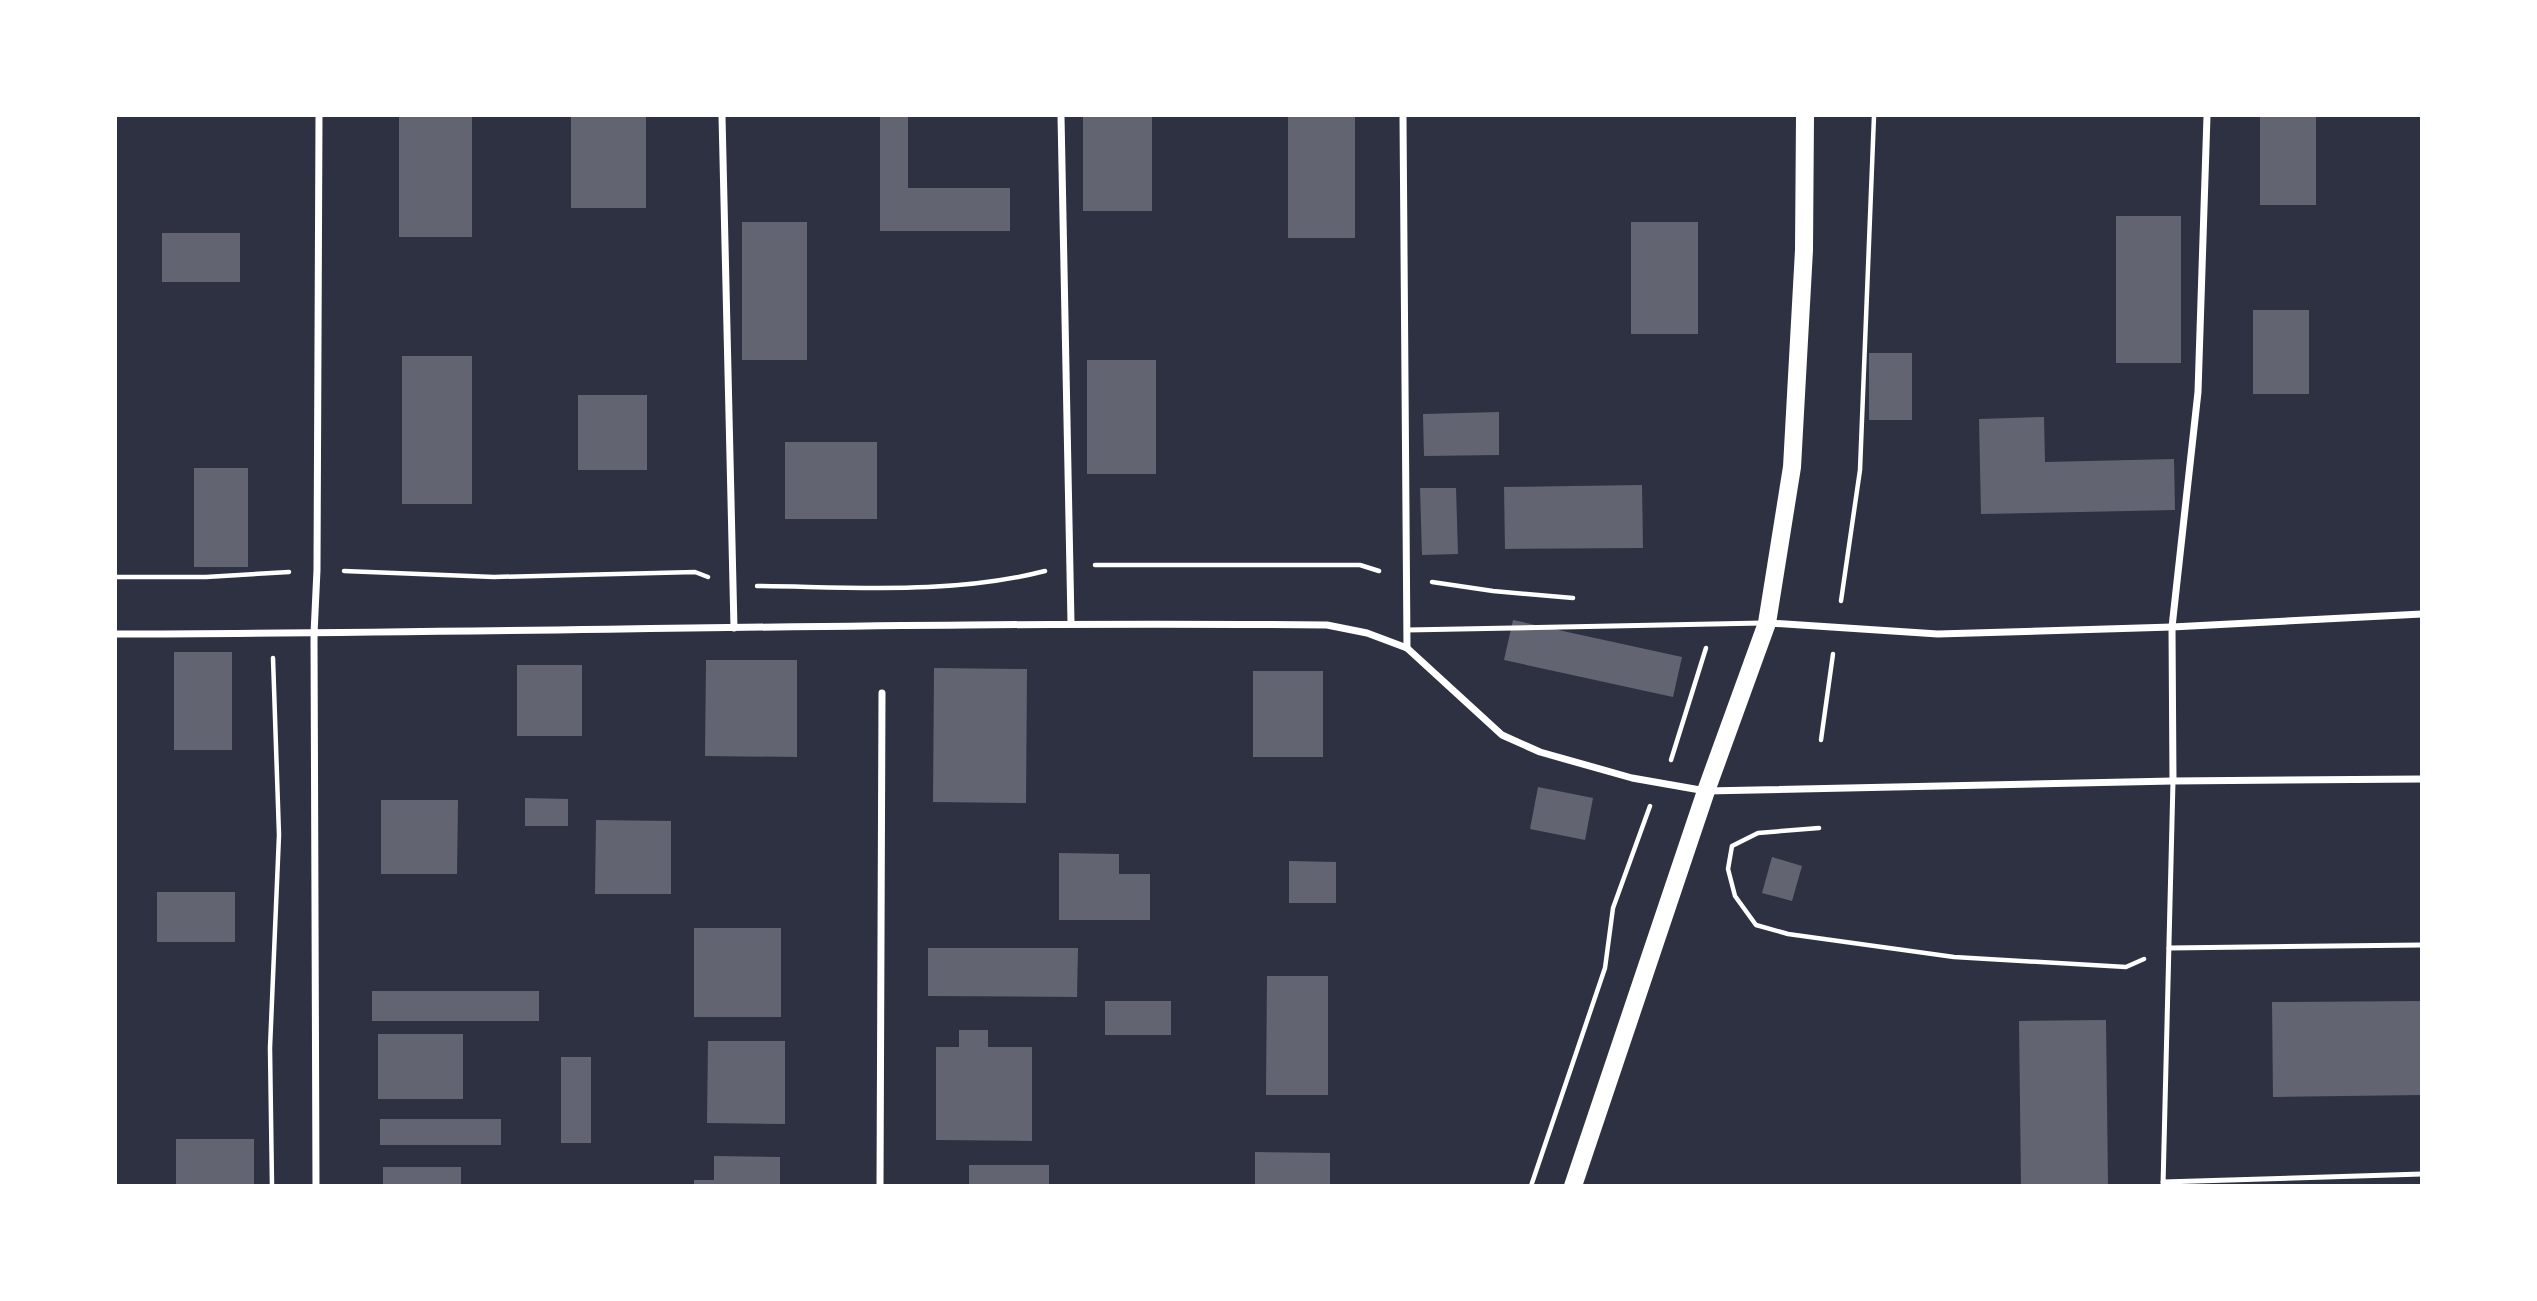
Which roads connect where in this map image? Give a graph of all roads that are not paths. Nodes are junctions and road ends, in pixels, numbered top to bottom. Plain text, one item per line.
1 (319, 116) edge
2 (722, 116) edge
3 (1061, 116) edge
4 (1403, 116) edge
5 (1805, 116) edge
6 (2207, 116) edge
7 (2421, 614) edge
8 (1071, 623) junction
9 (1766, 623) junction
10 (2172, 627) junction
11 (734, 628) junction
12 (1408, 630) junction
13 (116, 634) edge
14 (314, 634) junction
15 (1408, 649) junction
16 (883, 693) dead end
17 (2421, 779) edge
18 (2173, 781) junction
19 (1706, 791) junction
20 (2421, 945) edge
21 (2169, 948) junction
22 (2421, 1174) edge
23 (2163, 1184) edge
24 (316, 1185) edge
25 (880, 1185) edge
26 (1573, 1185) edge

1 - 14 street
2 - 11 street
3 - 8 street
4 - 12 street
5 - 9 main road
6 - 10 street
7 - 10 street
8 - 11 street
8 - 15 street
9 - 10 street
9 - 12 lane
9 - 19 main road
10 - 18 street
11 - 14 street
12 - 15 street
13 - 14 street
14 - 24 street
15 - 19 street
16 - 25 street
17 - 18 street
18 - 19 street
18 - 21 lane
19 - 26 main road
20 - 21 lane
21 - 23 lane
22 - 23 lane

